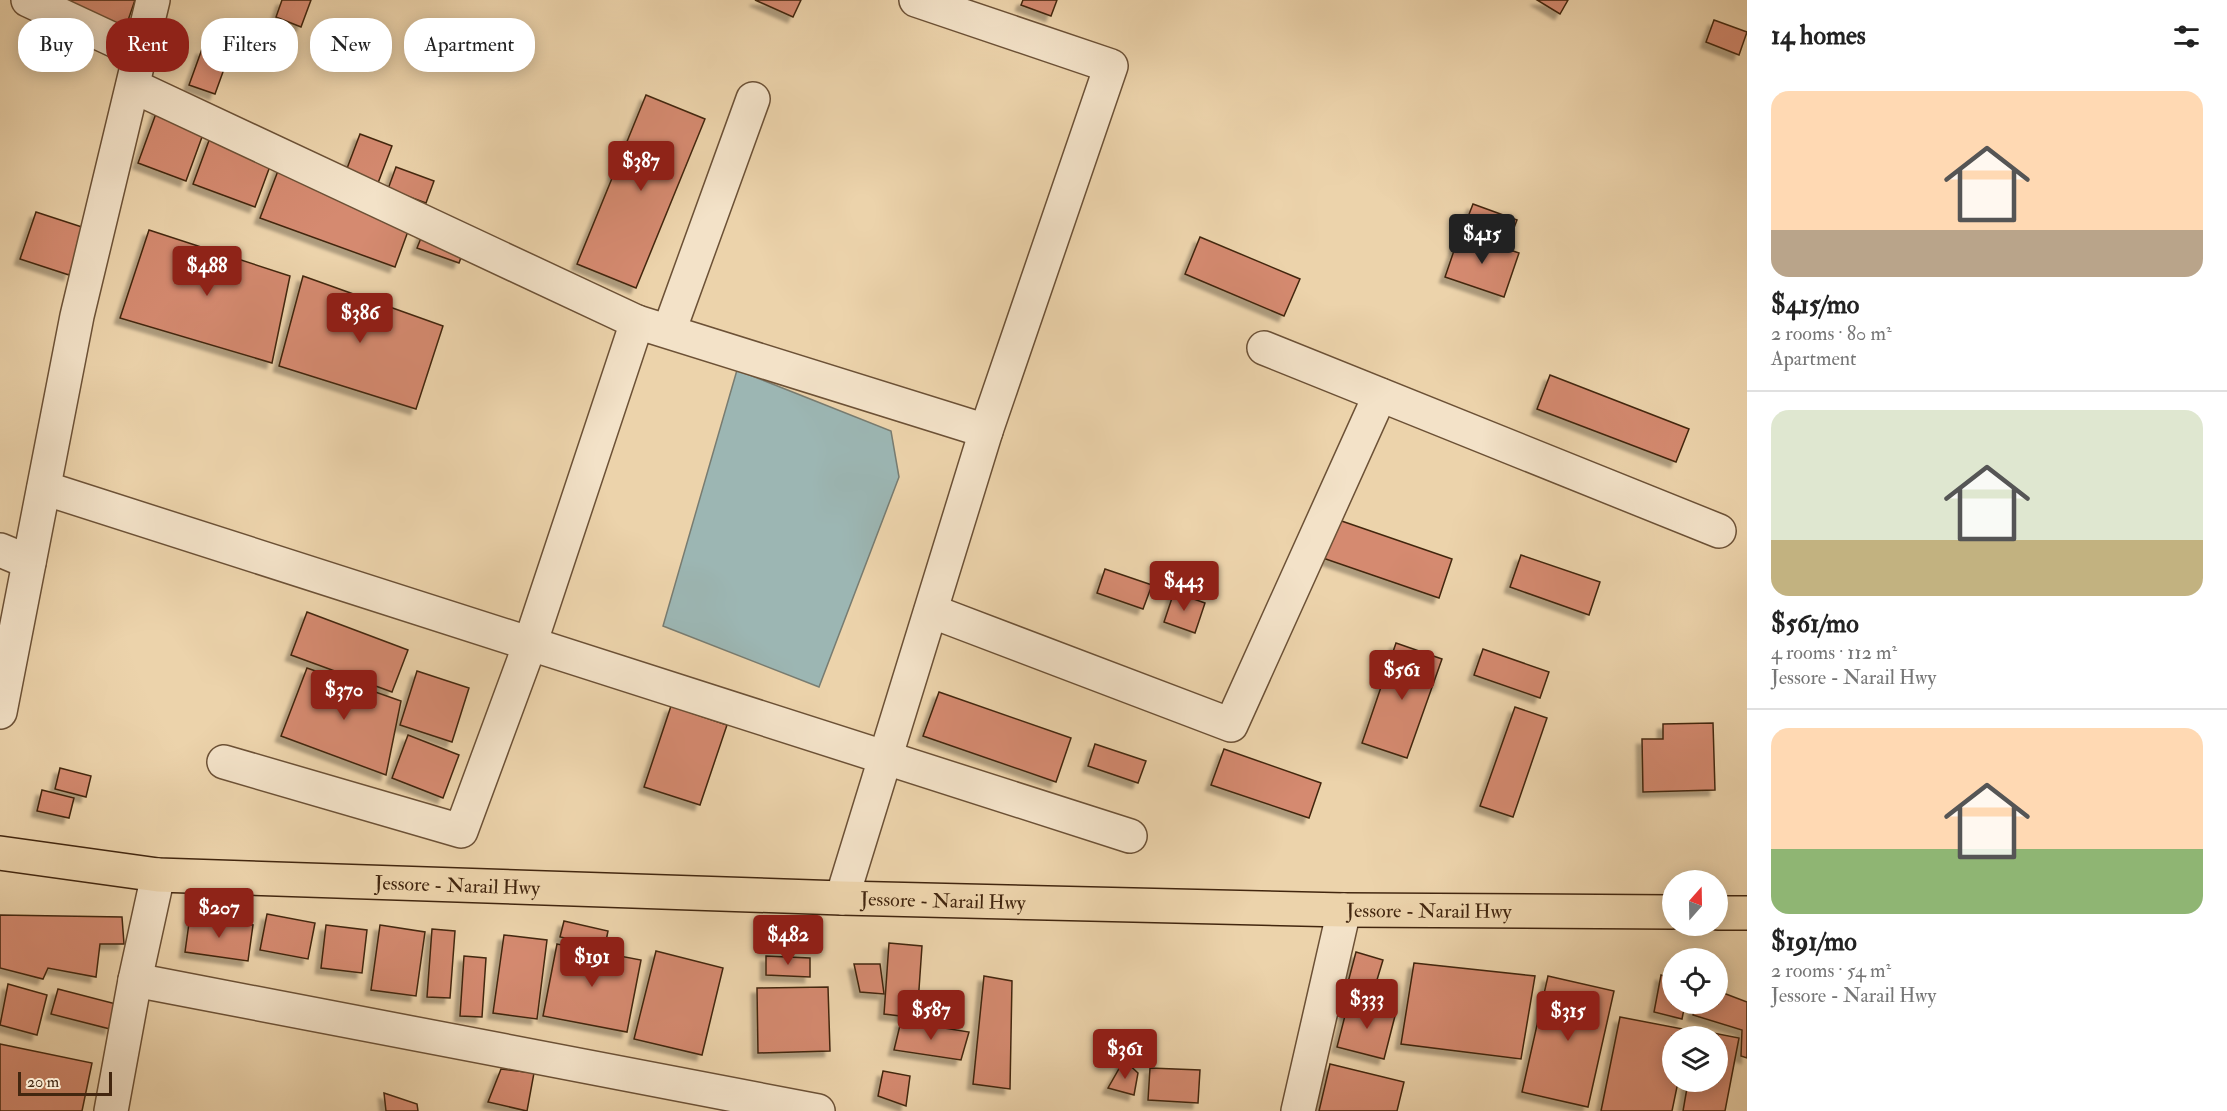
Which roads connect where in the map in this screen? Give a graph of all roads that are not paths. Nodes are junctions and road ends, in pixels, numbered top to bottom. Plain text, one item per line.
1 (27, 0) edge
2 (153, 0) edge
3 (916, 0) edge
4 (106, 36) edge
5 (133, 86) junction
6 (753, 99) dead end
7 (637, 322) junction
8 (669, 331) junction
9 (1264, 348) dead end
10 (1380, 395) junction
11 (986, 431) junction
12 (44, 488) junction
13 (1719, 531) dead end
14 (15, 556) edge
15 (931, 611) junction
16 (530, 644) junction
17 (0, 712) edge
18 (885, 758) junction
19 (224, 762) dead end
20 (1130, 836) dead end
21 (0, 853) edge
22 (158, 875) junction
23 (842, 898) junction
24 (1344, 910) junction
25 (1662, 912) edge
26 (1728, 913) edge
27 (1747, 913) edge
28 (135, 980) junction
29 (111, 1111) edge
30 (818, 1111) edge
31 (1298, 1111) edge

1 - 4 street
2 - 5 street
3 - 11 street
5 - 7 street
5 - 12 street
6 - 8 street
7 - 8 street
7 - 16 street
8 - 11 street
9 - 10 street
10 - 13 street
10 - 15 street
11 - 15 street
12 - 14 street
12 - 16 street
14 - 17 street
15 - 18 street
16 - 18 street
16 - 19 street
18 - 20 street
18 - 23 street
21 - 22 highway, Jessore - Narail Hwy
22 - 23 highway, Jessore - Narail Hwy
22 - 28 street
23 - 24 highway, Jessore - Narail Hwy
24 - 25 highway, Jessore - Narail Hwy
24 - 31 street
26 - 27 highway
28 - 29 street
28 - 30 street

